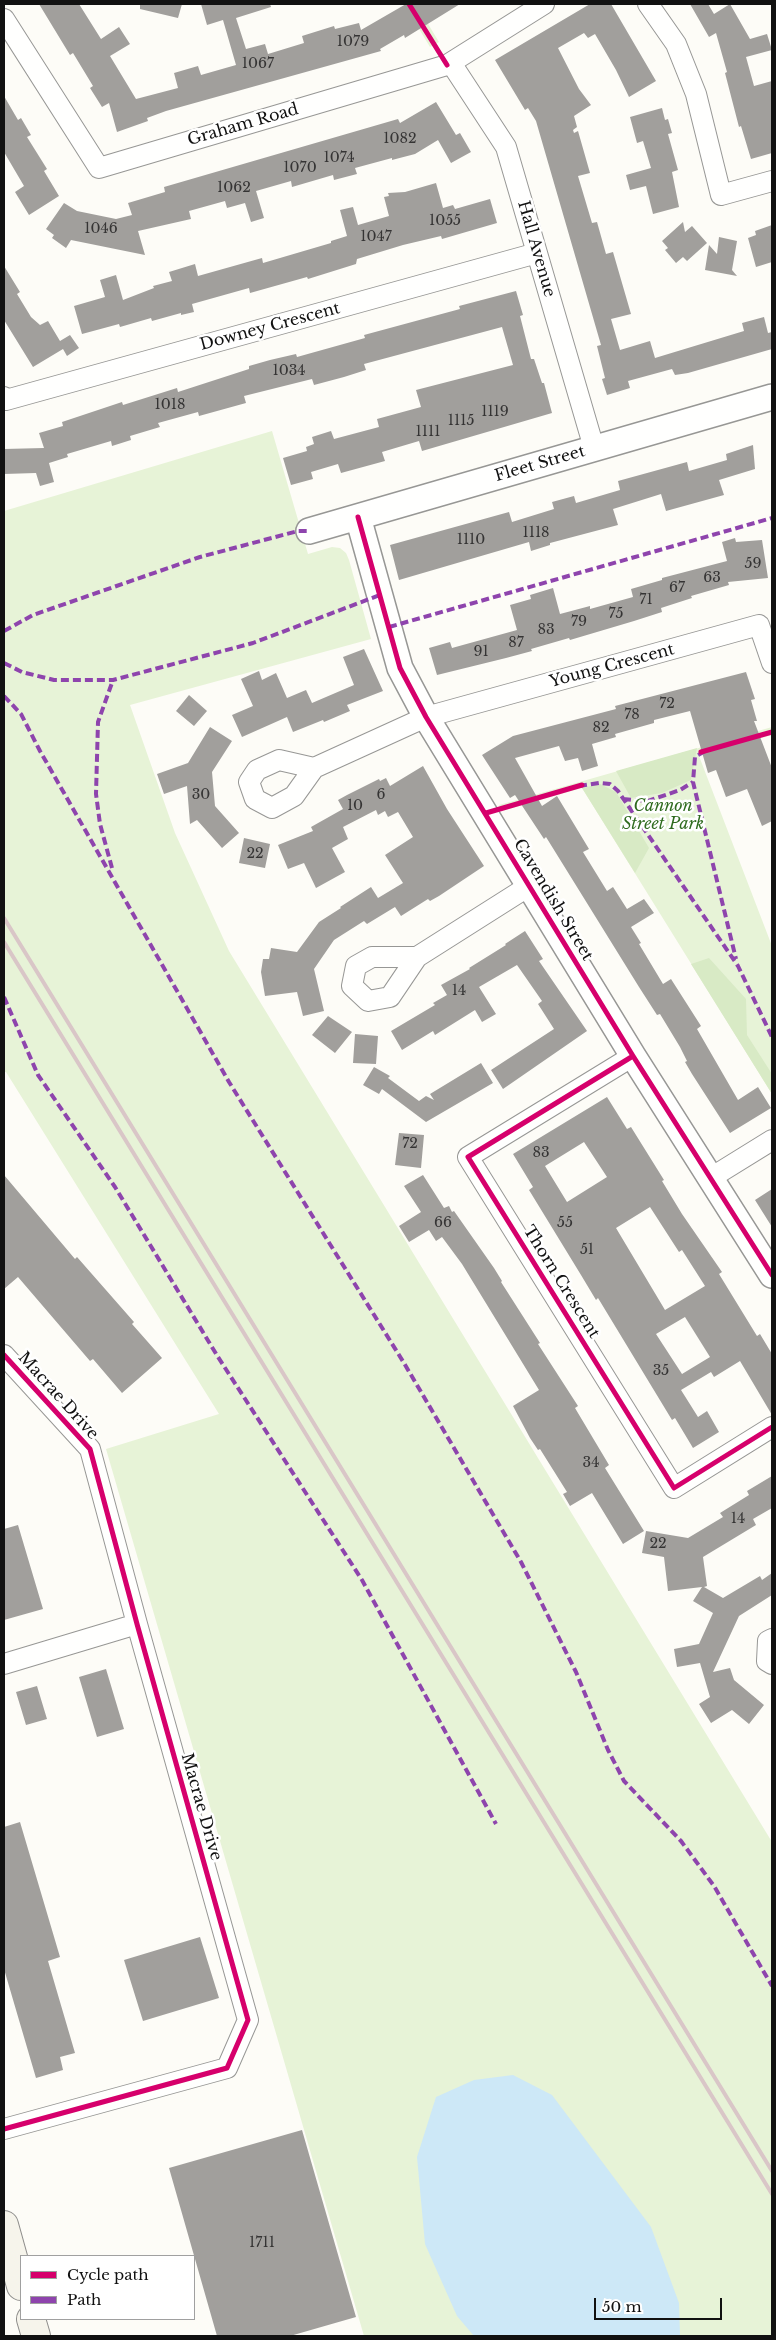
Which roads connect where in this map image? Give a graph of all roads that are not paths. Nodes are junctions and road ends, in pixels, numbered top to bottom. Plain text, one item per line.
1 (544, 4) edge
2 (648, 4) edge
3 (4, 19) edge
4 (451, 63) junction
5 (772, 181) edge
6 (537, 253) junction
7 (4, 396) edge
8 (772, 398) edge
9 (594, 448) junction
10 (358, 517) junction
11 (309, 531) dead end
12 (772, 663) edge
13 (426, 717) junction
14 (314, 768) dead end
15 (529, 886) junction
16 (417, 956) dead end
17 (633, 1056) junction
18 (772, 1140) edge
19 (709, 1179) junction
20 (772, 1275) edge
21 (4, 1355) edge
22 (772, 1427) edge
23 (137, 1624) junction
24 (772, 1639) edge
25 (4, 1664) edge
26 (772, 1664) edge
27 (4, 2129) edge
28 (4, 2225) edge
29 (20, 2282) edge
30 (31, 2320) edge
31 (36, 2336) edge

1 - 4 street, Graham Road
2 - 5 street
3 - 4 street, Graham Road
4 - 6 street, Hall Avenue
6 - 7 street, Downey Crescent
6 - 9 street, Hall Avenue
8 - 9 street, Fleet Street
9 - 10 street, Fleet Street
10 - 11 street, Fleet Street
10 - 13 street, Cavendish Street
12 - 13 street, Young Crescent
13 - 14 street
13 - 15 street, Cavendish Street
15 - 16 street
15 - 17 street, Cavendish Street
17 - 19 street, Cavendish Street
17 - 22 street, Thorn Crescent
18 - 19 street
19 - 20 street, Cavendish Street
21 - 23 street, Macrae Drive
23 - 25 street
23 - 27 street, Macrae Drive
24 - 26 street
28 - 29 main road
30 - 31 main road

